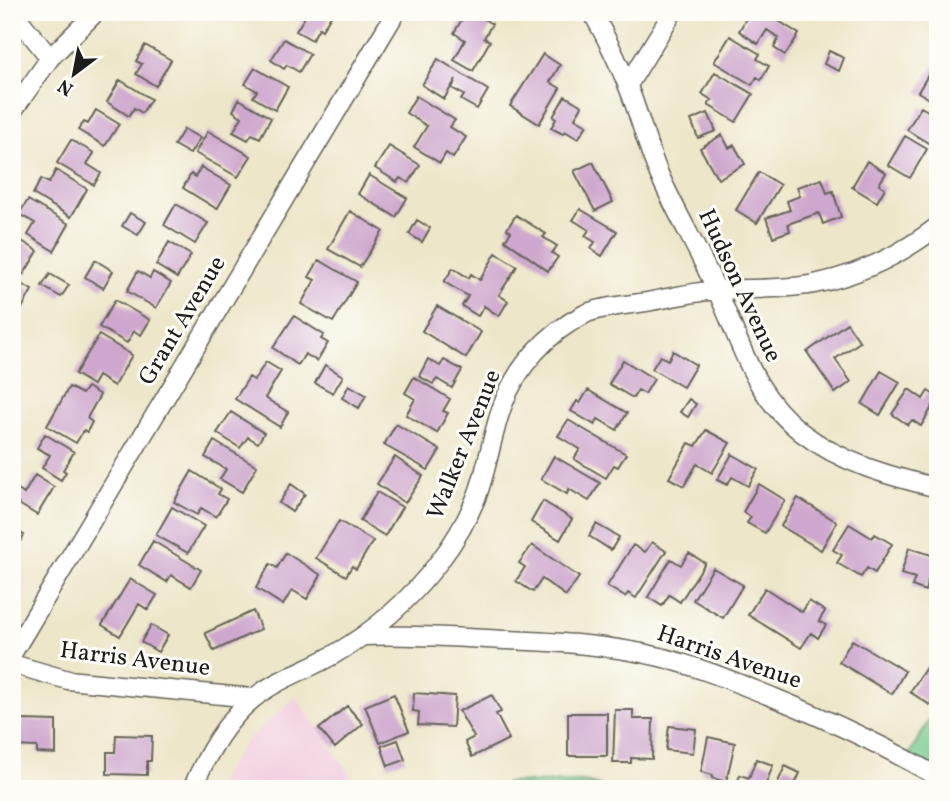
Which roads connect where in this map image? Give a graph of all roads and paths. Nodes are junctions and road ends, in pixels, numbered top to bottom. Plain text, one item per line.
1 (13, 12) edge
2 (96, 12) edge
3 (396, 12) edge
4 (592, 12) edge
5 (673, 12) edge
6 (50, 58) junction
7 (628, 85) junction
8 (12, 112) edge
9 (938, 226) edge
10 (716, 290) junction
11 (938, 488) edge
12 (364, 636) junction
13 (12, 654) edge
14 (12, 664) edge
15 (253, 698) junction
16 (938, 777) edge
17 (192, 789) edge

1 - 6 street
2 - 6 street
3 - 13 street, Grant Avenue
4 - 7 street, Hudson Avenue
5 - 7 street
6 - 8 street
7 - 10 street, Hudson Avenue
9 - 10 street, Walker Avenue
10 - 11 street, Hudson Avenue
10 - 12 street, Walker Avenue
12 - 15 street, Walker Avenue
12 - 16 street, Harris Avenue
14 - 15 street, Harris Avenue
15 - 17 street, Walker Avenue

